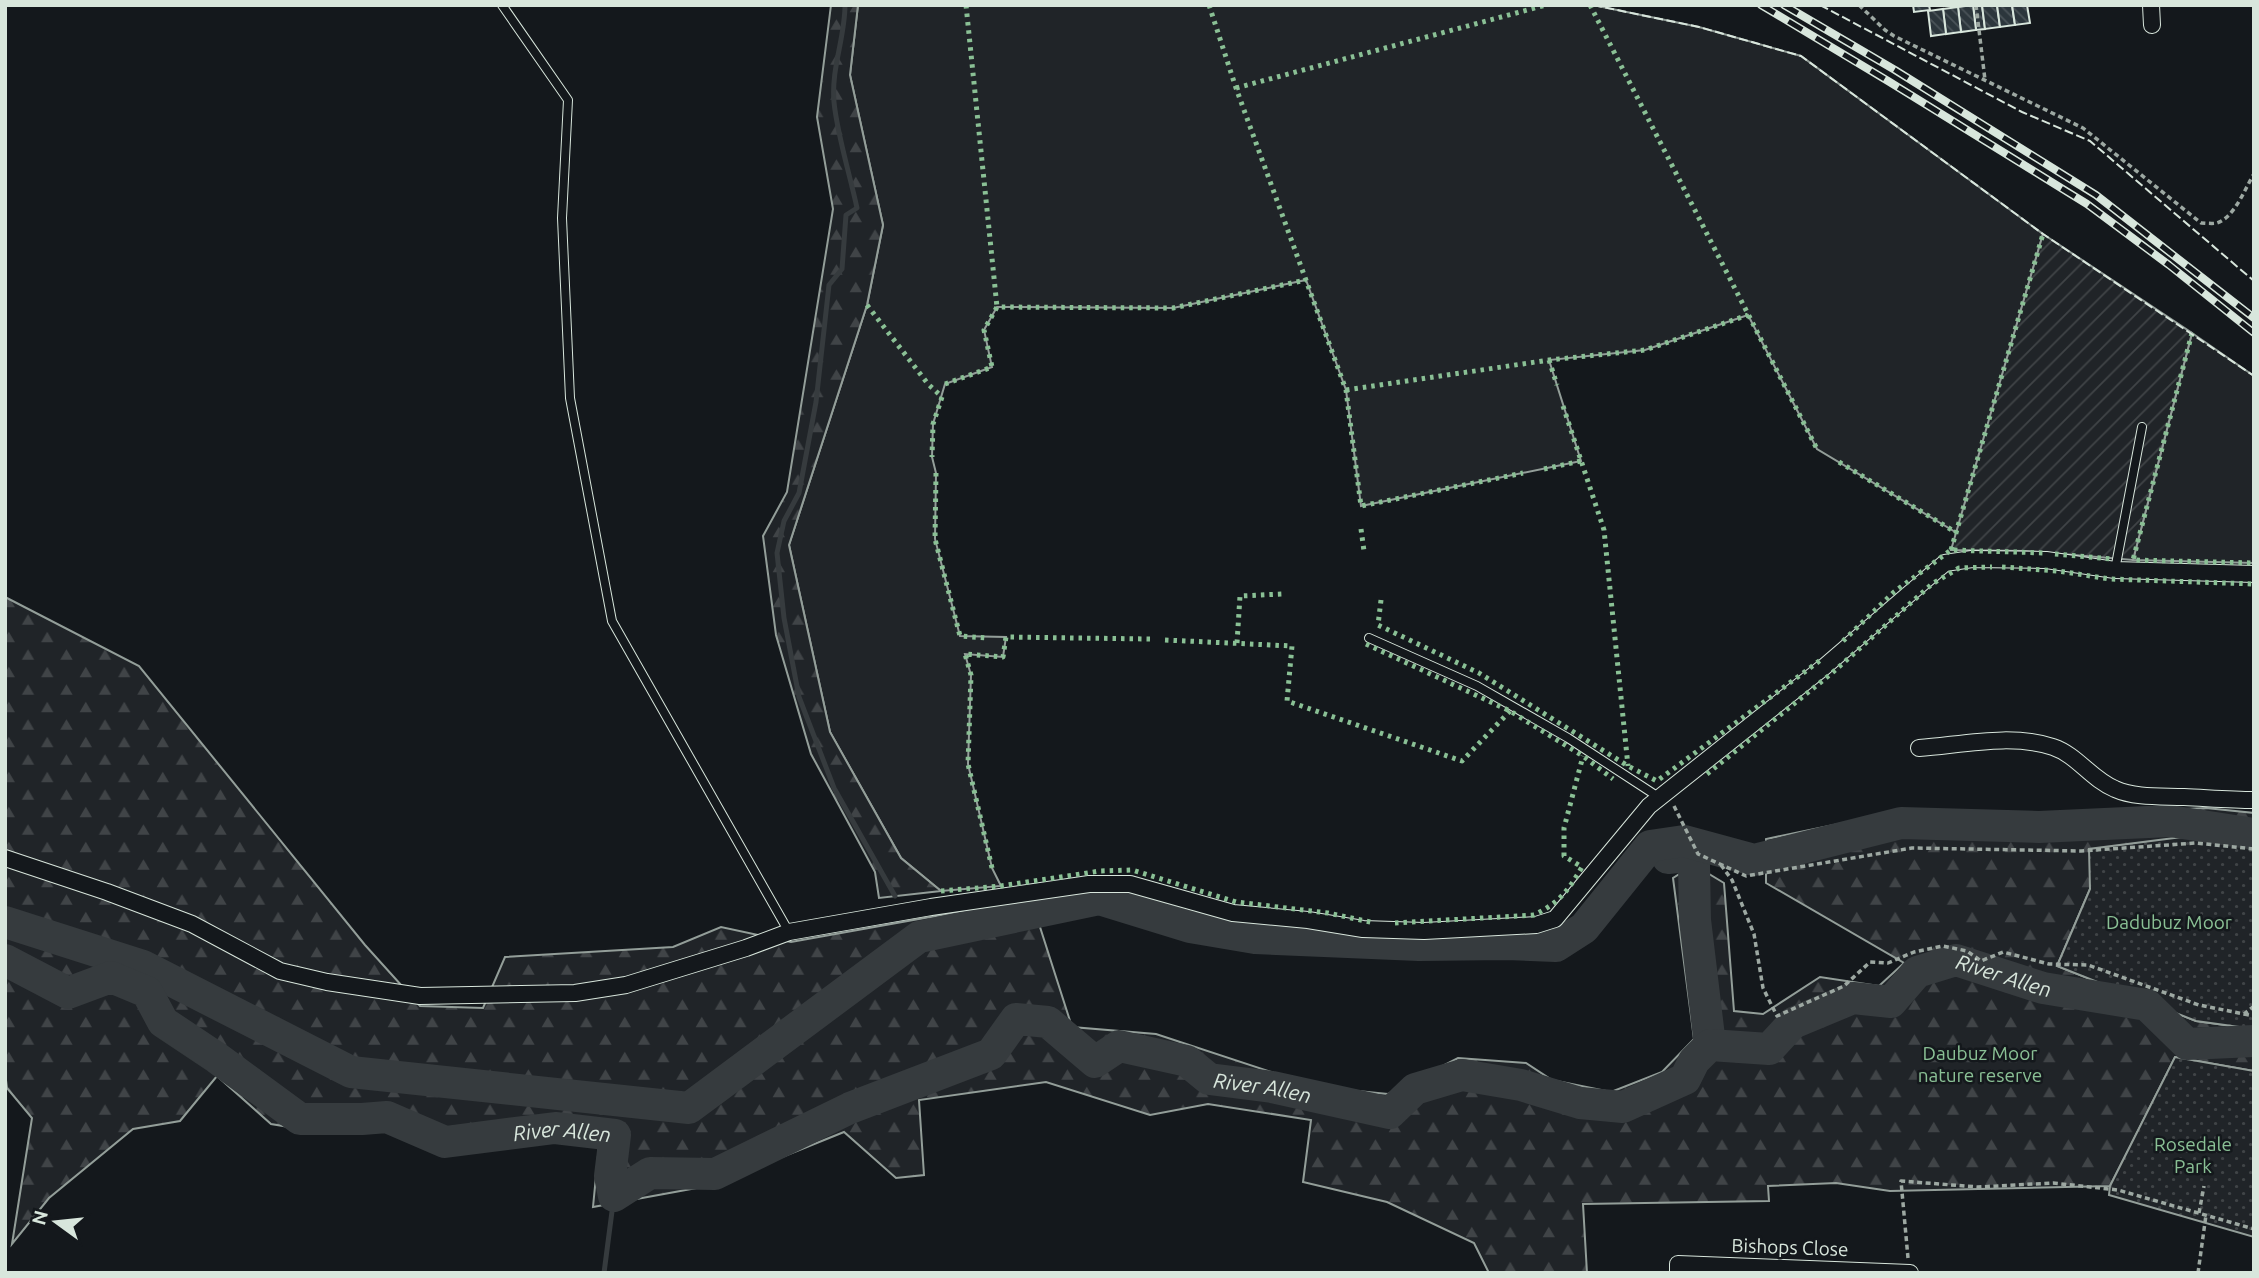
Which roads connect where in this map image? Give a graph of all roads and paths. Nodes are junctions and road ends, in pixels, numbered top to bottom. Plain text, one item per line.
1 (502, 5) edge
2 (1859, 5) edge
3 (1976, 5) edge
4 (2151, 5) edge
5 (2152, 25) dead end
6 (1985, 80) junction
7 (2254, 174) edge
8 (2142, 427) dead end
9 (2115, 570) junction
10 (2254, 574) edge
11 (1369, 638) dead end
12 (1919, 748) dead end
13 (1664, 795) junction
14 (2254, 800) edge
15 (2254, 849) edge
16 (5, 858) edge
17 (1721, 865) junction
18 (789, 932) junction
19 (2254, 1006) edge
20 (2244, 1014) junction
21 (2254, 1016) edge
22 (2204, 1186) dead end
23 (2199, 1213) junction
24 (2206, 1215) junction
25 (2254, 1229) edge
26 (1678, 1273) edge
27 (1910, 1273) edge
28 (2198, 1273) edge

1 - 18 lane
2 - 6 path
3 - 6 path
4 - 5 street
6 - 7 path
8 - 9 lane
9 - 10 street
9 - 13 street
11 - 13 lane
12 - 14 street
13 - 17 path
13 - 18 street
15 - 17 path
16 - 18 street
17 - 20 path
19 - 20 path
20 - 21 path
22 - 23 path
23 - 24 path
23 - 27 path
24 - 25 path
24 - 28 path
26 - 27 street, Bishops Close

